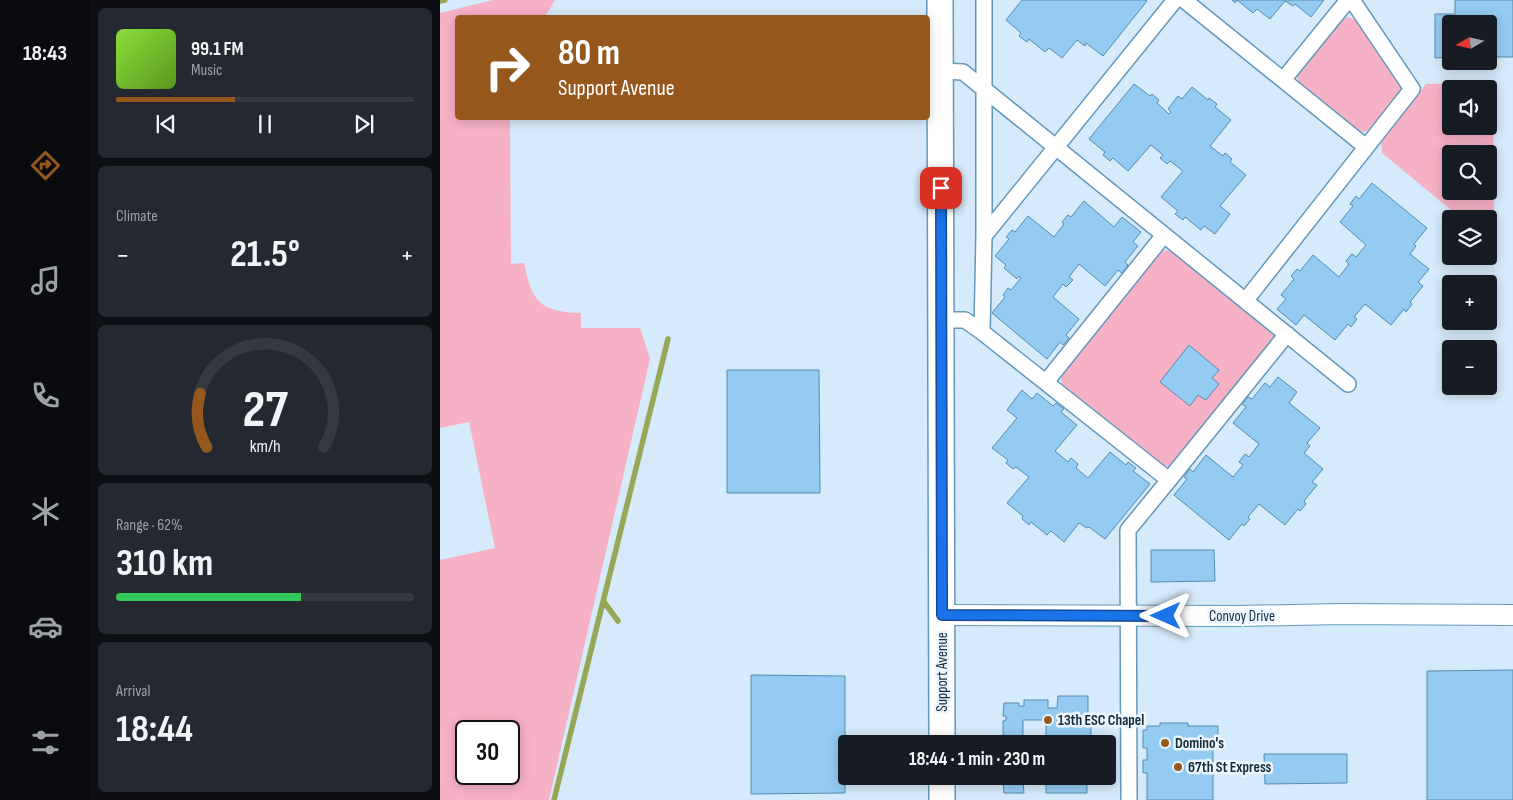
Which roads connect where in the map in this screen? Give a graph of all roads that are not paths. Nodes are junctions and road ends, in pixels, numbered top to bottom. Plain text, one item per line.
1 (940, 0) edge
2 (984, 0) edge
3 (1175, 0) edge
4 (1184, 0) edge
5 (1348, 0) edge
6 (1352, 0) edge
7 (940, 71) junction
8 (1282, 80) junction
9 (984, 89) junction
10 (1056, 147) junction
11 (1366, 147) junction
12 (1164, 235) junction
13 (984, 236) junction
14 (1246, 300) junction
15 (941, 320) junction
16 (982, 332) junction
17 (1287, 334) junction
18 (1046, 382) junction
19 (1348, 384) dead end
20 (1169, 480) junction
21 (942, 615) junction
22 (1513, 615) edge
23 (1129, 616) junction
24 (942, 735) edge
25 (942, 785) edge
26 (942, 800) edge
27 (1130, 800) edge

1 - 7 street, Support Avenue
2 - 9 street
3 - 10 street
4 - 8 street
5 - 8 street
6 - 11 street
7 - 9 street
7 - 15 street, Support Avenue
8 - 11 street
9 - 10 street
9 - 13 street
10 - 12 street
10 - 13 street
11 - 14 street
12 - 14 street
12 - 18 street
13 - 16 street
14 - 17 street
15 - 16 street
15 - 21 street, Support Avenue
16 - 18 street
17 - 19 street
17 - 20 street
18 - 20 street
20 - 23 street
21 - 23 street, Convoy Drive
21 - 24 street, Support Avenue
22 - 23 street, Convoy Drive
23 - 27 street
25 - 26 street

